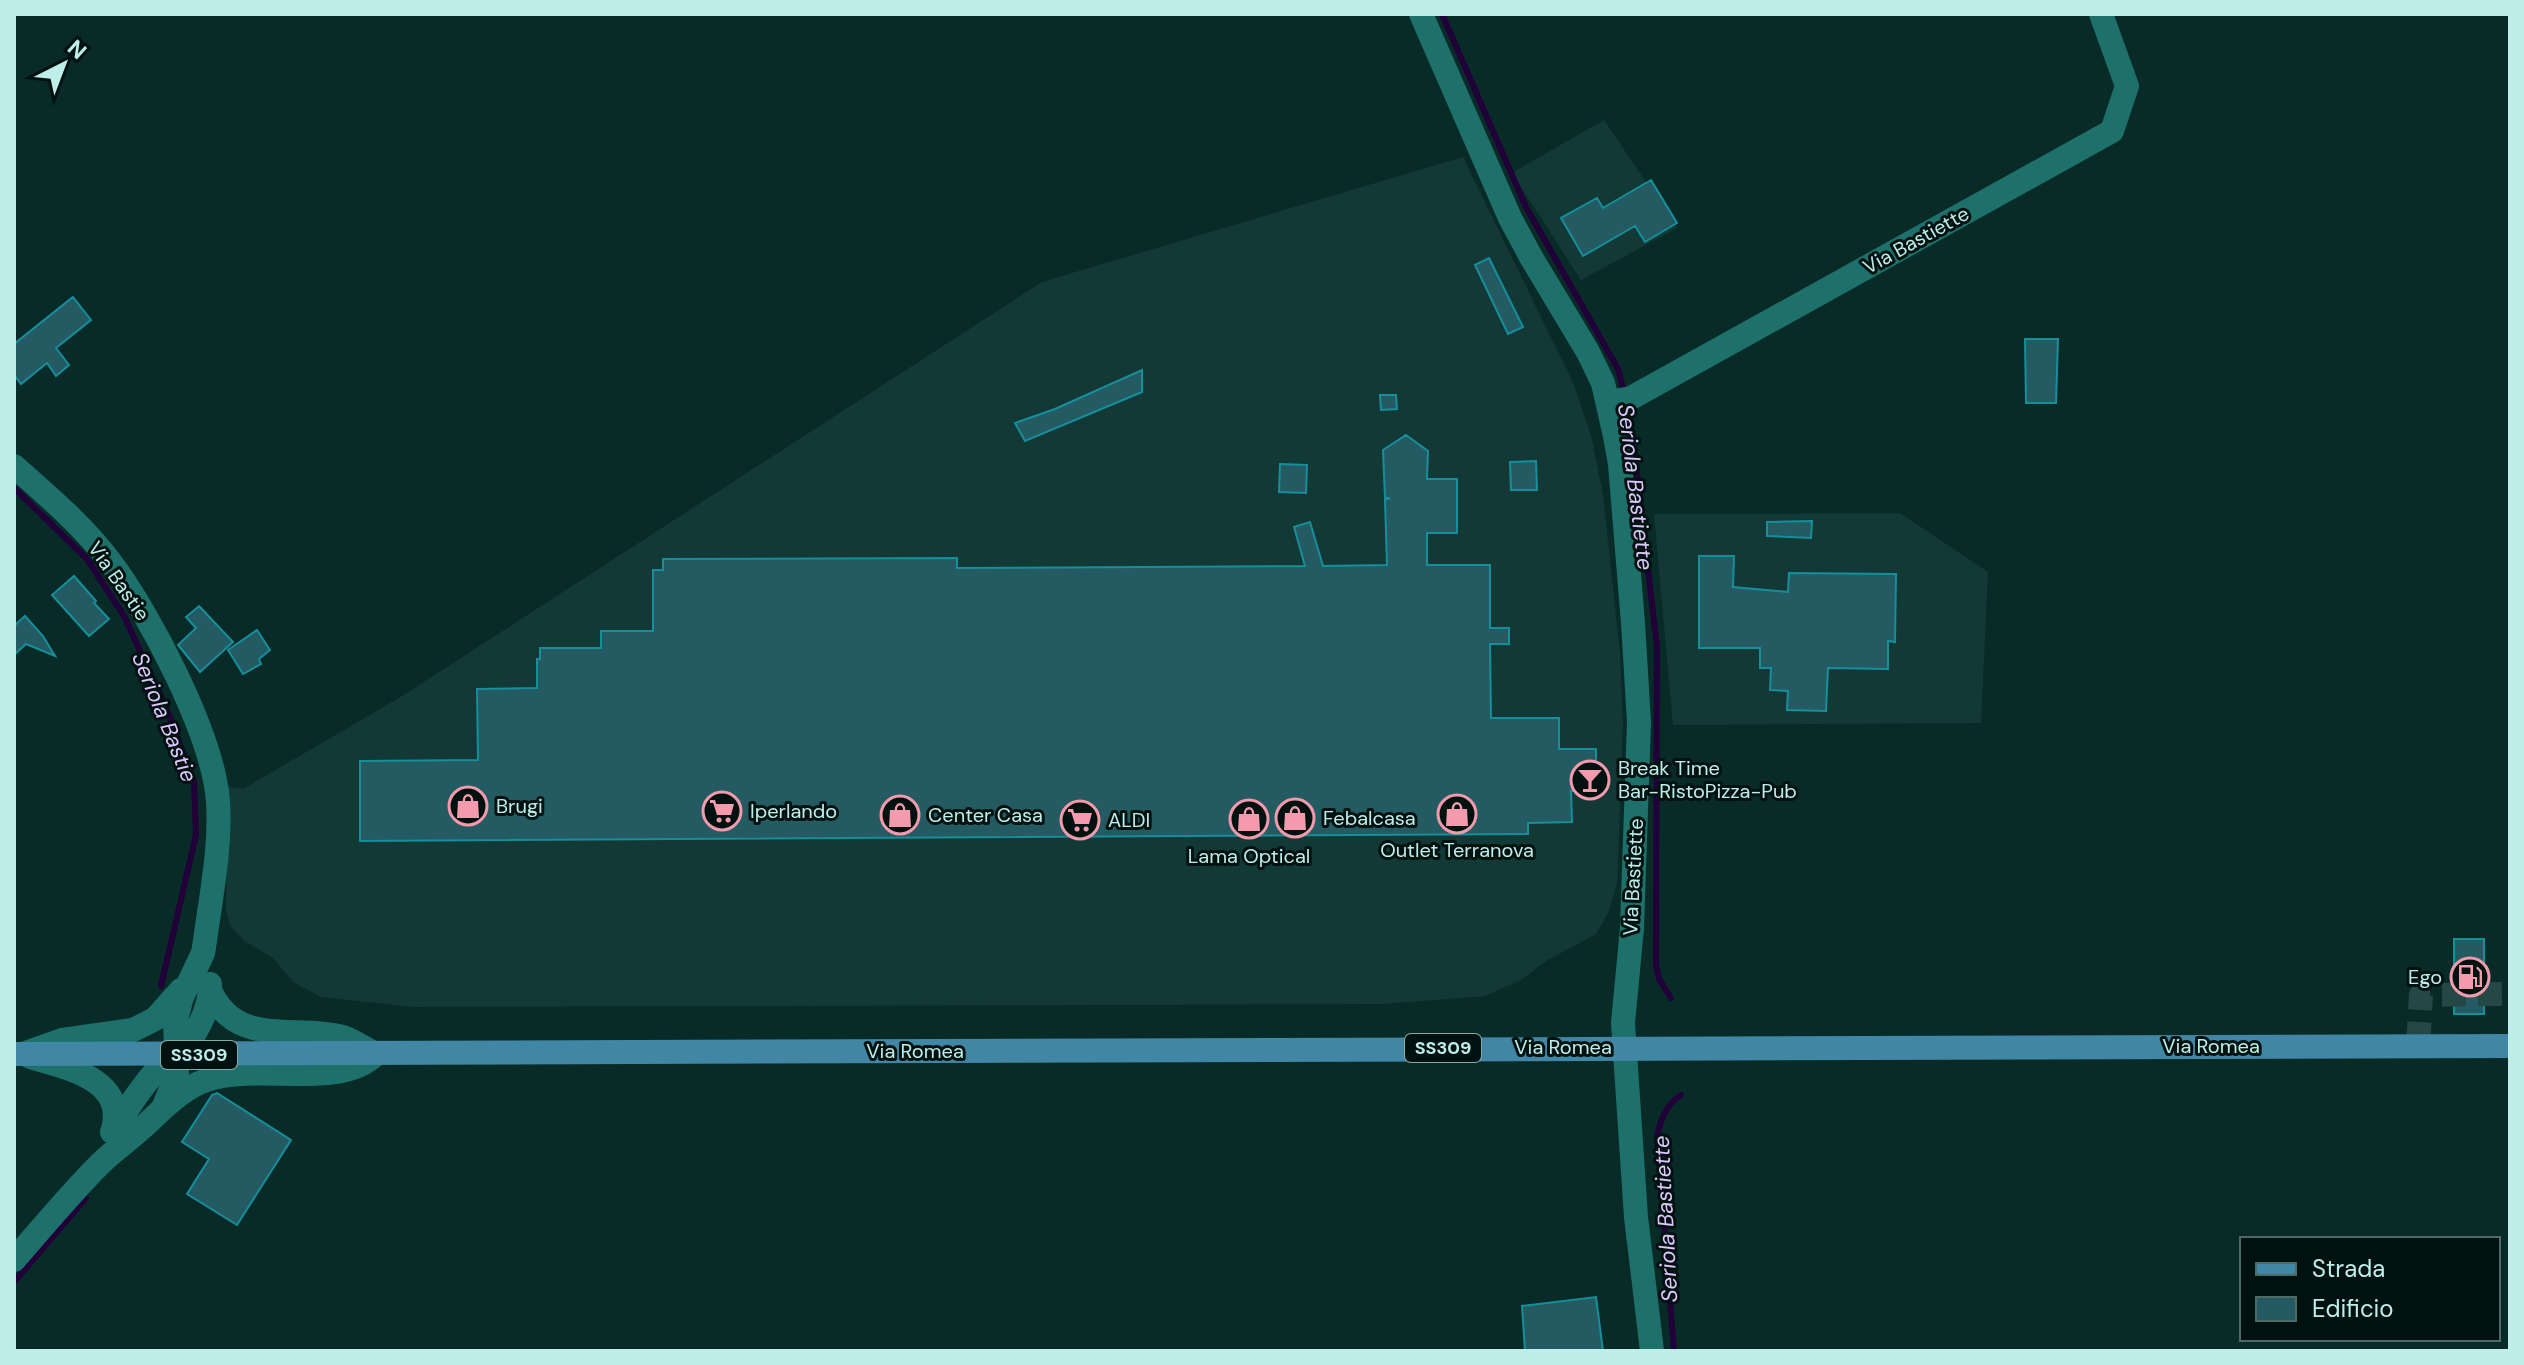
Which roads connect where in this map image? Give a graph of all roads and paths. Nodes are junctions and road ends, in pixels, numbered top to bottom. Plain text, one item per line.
1 (1421, 14) edge
2 (2101, 14) edge
3 (1619, 400) junction
4 (14, 466) edge
5 (200, 985) junction
6 (2510, 1046) edge
7 (1626, 1047) junction
8 (18, 1054) edge
9 (376, 1054) junction
10 (178, 1055) junction
11 (164, 1106) junction
12 (112, 1132) junction
13 (101, 1162) junction
14 (14, 1260) edge
15 (1652, 1351) edge

1 - 3 street, Via Bastiette
2 - 3 street, Via Bastiette
3 - 7 street, Via Bastiette
4 - 5 street, Via Bastie
5 - 8 street, Via Bastie
5 - 9 street
5 - 10 street, Via Bastie
6 - 7 main road, Via Romea / SS309
7 - 9 main road, Via Romea / SS309
7 - 15 street, Via Bastiette
8 - 10 main road, SS309
8 - 12 street, Via Bastie
9 - 10 main road, SS309
9 - 11 street, Via Bastie
10 - 11 street, Via Bastie
10 - 12 street, Via Bastie
11 - 13 street, Via Bastie
12 - 13 street, Via Bastie
13 - 14 street, Via Bastie

